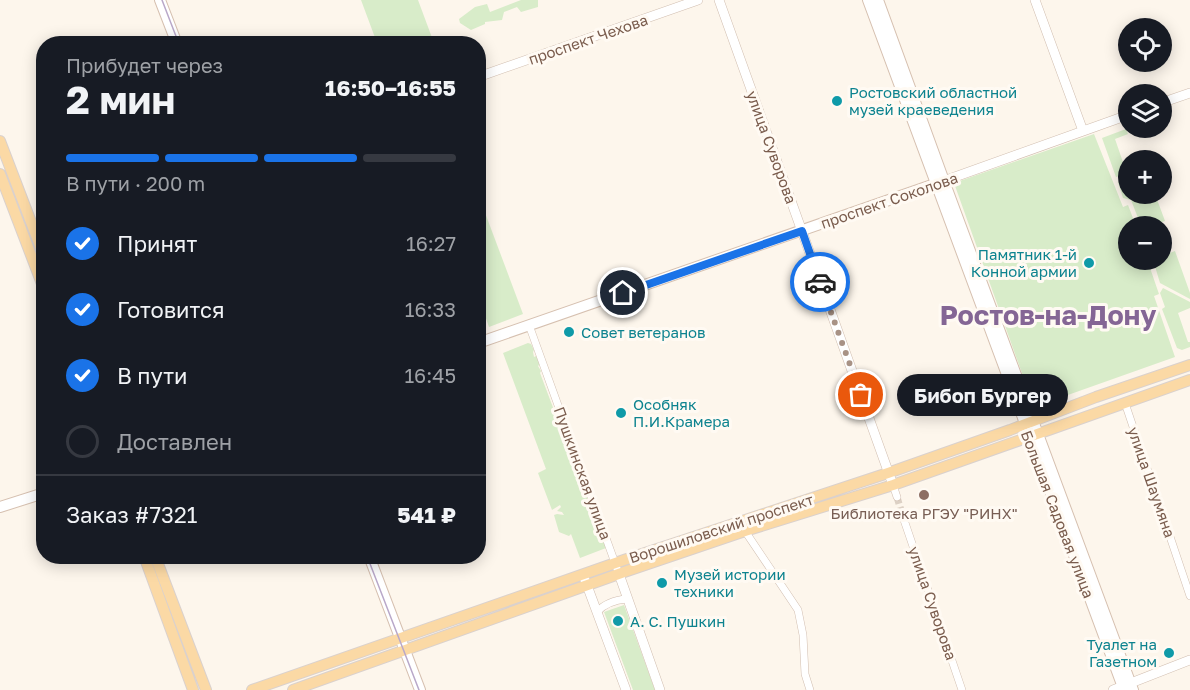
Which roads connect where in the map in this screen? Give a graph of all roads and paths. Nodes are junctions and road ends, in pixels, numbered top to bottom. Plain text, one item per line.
1 (160, 0) edge
2 (698, 0) edge
3 (719, 0) edge
4 (868, 0) edge
5 (878, 0) edge
6 (1035, 0) edge
7 (174, 36) edge
8 (486, 74) edge
9 (1190, 93) edge
10 (1172, 99) edge
11 (1118, 119) edge
12 (1083, 131) junction
13 (0, 141) edge
14 (0, 174) edge
15 (940, 183) junction
16 (36, 223) edge
17 (802, 231) junction
18 (36, 268) edge
19 (529, 325) junction
20 (486, 340) edge
21 (1190, 365) edge
22 (1190, 380) edge
23 (1125, 403) junction
24 (1029, 422) junction
25 (1034, 436) junction
26 (888, 473) junction
27 (892, 485) junction
28 (36, 496) edge
29 (897, 497) tunnel mouth
30 (0, 507) edge
31 (903, 517) tunnel mouth
32 (745, 531) junction
33 (147, 564) edge
34 (158, 564) edge
35 (372, 564) edge
36 (617, 569) junction
37 (585, 580) junction
38 (1190, 596) edge
39 (627, 599) junction
40 (597, 612) junction
41 (401, 638) junction
42 (405, 650) junction
43 (1190, 660) edge
44 (1125, 688) edge
45 (193, 690) edge
46 (206, 690) edge
47 (252, 690) edge
48 (293, 690) edge
49 (420, 690) edge
50 (626, 690) edge
51 (660, 690) edge
52 (810, 690) edge
53 (962, 690) edge

1 - 7 main road
2 - 8 street, проспект Чехова
3 - 17 street, улица Суворова
4 - 15 main road, Большая Садовая улица
5 - 15 main road, Большая Садовая улица
6 - 12 street
9 - 10 street
11 - 12 street, проспект Соколова
12 - 15 street, проспект Соколова
13 - 16 main road
14 - 18 main road
15 - 17 main road, проспект Соколова
15 - 24 main road, Большая Садовая улица
17 - 19 main road, проспект Соколова
17 - 26 street, улица Суворова
19 - 20 main road, проспект Соколова
19 - 36 street, Пушкинская улица
21 - 24 main road, Ворошиловский проспект
22 - 23 main road, Ворошиловский проспект
23 - 25 main road, Ворошиловский проспект
23 - 38 street, улица Шаумяна
24 - 25 main road, Большая Садовая улица
24 - 26 main road, Ворошиловский проспект
25 - 27 main road, Ворошиловский проспект
25 - 44 main road, Большая Садовая улица
26 - 27 street, улица Суворова
26 - 36 main road, Ворошиловский проспект
27 - 29 street, улица Суворова
27 - 32 main road, Ворошиловский проспект
28 - 30 main road
31 - 53 street, улица Суворова
32 - 36 main road, Ворошиловский проспект
32 - 52 street
33 - 45 main road
34 - 46 main road
35 - 41 main road
36 - 37 main road, Ворошиловский проспект
36 - 39 street, Пушкинская улица
37 - 40 street
37 - 41 main road, Ворошиловский проспект
37 - 42 main road, Ворошиловский проспект
39 - 40 street
39 - 51 street, Пушкинская улица
40 - 50 street
41 - 42 main road
41 - 47 main road, Ворошиловский проспект
42 - 48 main road, Ворошиловский проспект
42 - 49 main road
43 - 44 street

